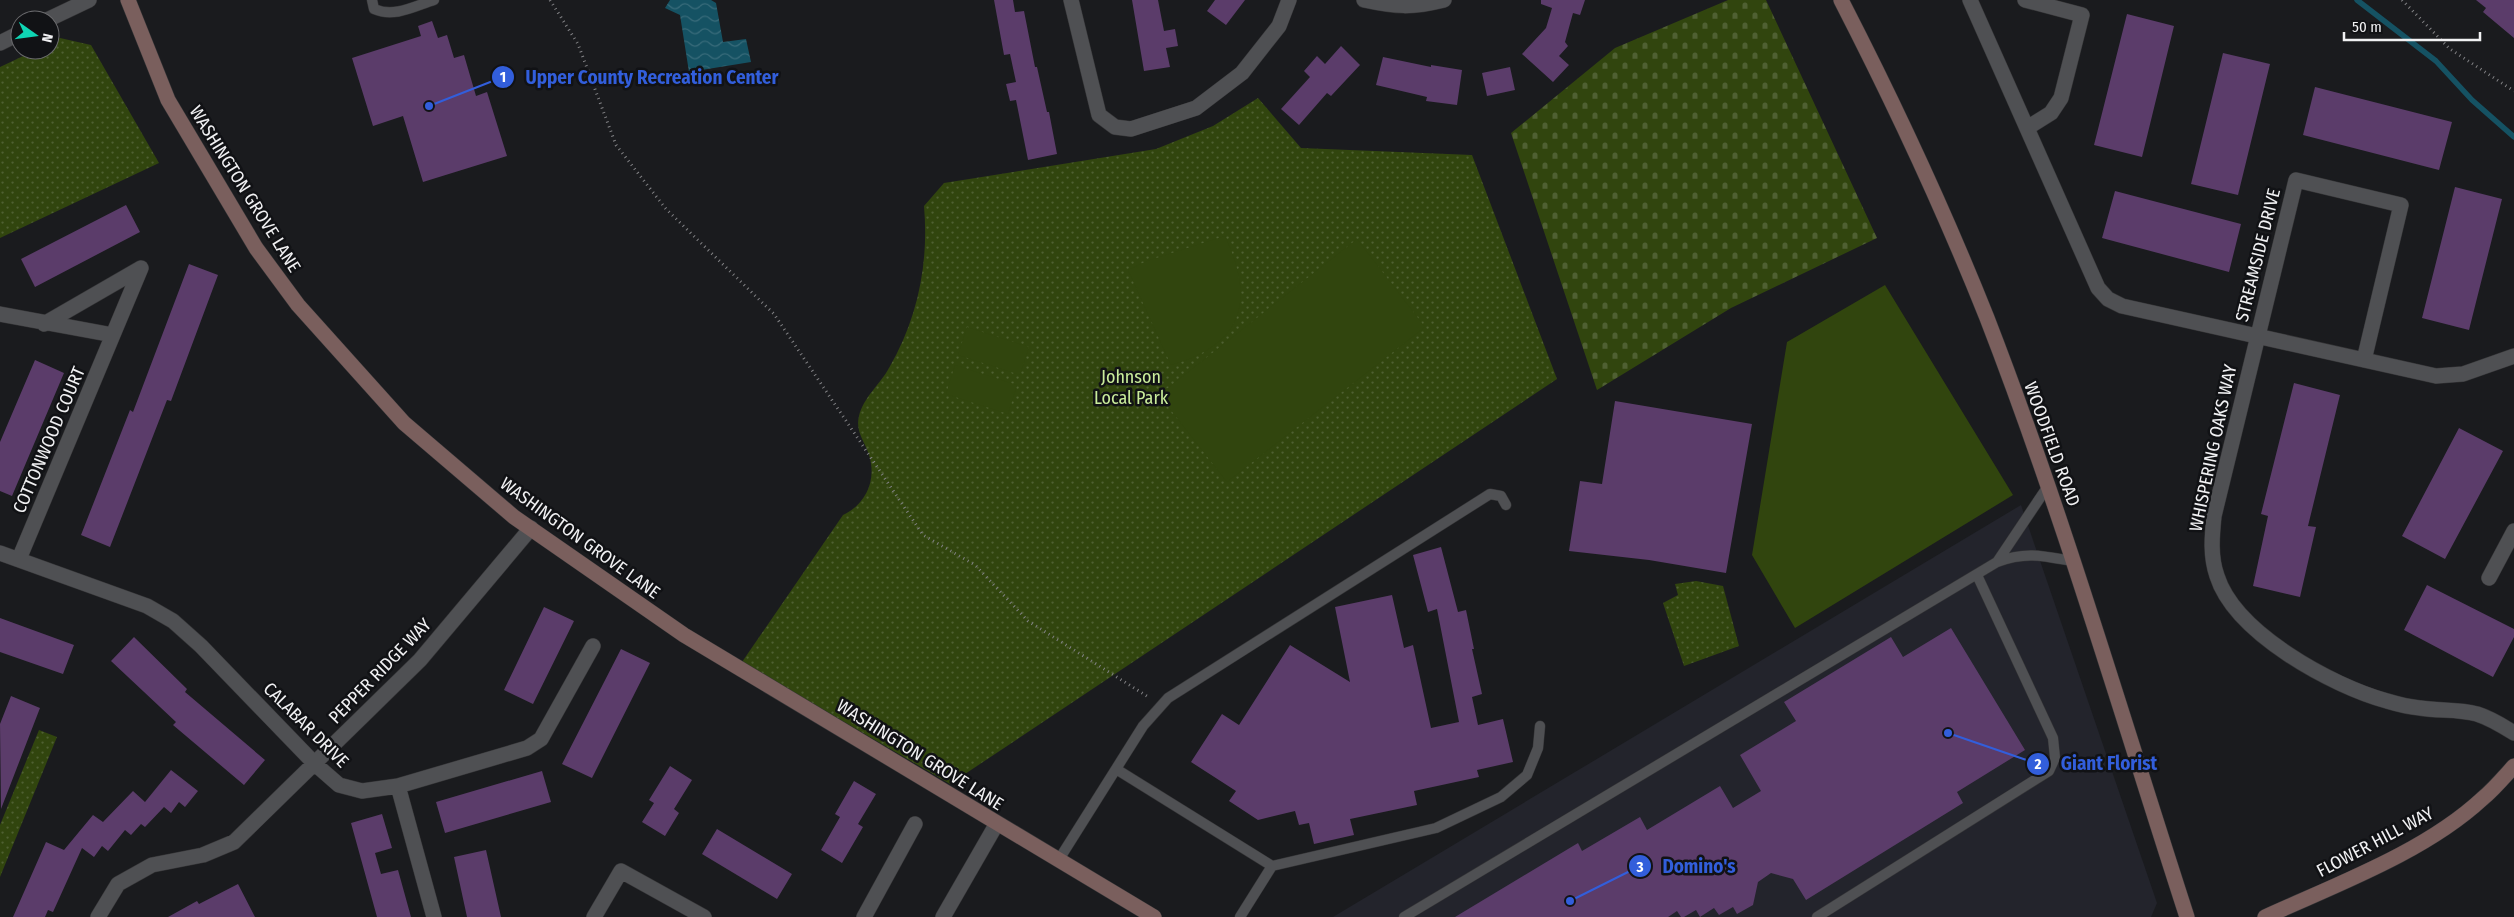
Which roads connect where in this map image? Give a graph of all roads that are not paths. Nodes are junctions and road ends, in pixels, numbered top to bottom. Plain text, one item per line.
1 (89, 0) edge
2 (128, 0) edge
3 (372, 0) edge
4 (434, 0) edge
5 (1071, 0) edge
6 (1289, 0) edge
7 (1364, 0) edge
8 (1444, 0) edge
9 (1841, 0) edge
10 (1970, 0) edge
11 (2024, 0) edge
12 (60, 14) edge
13 (2027, 128) junction
14 (0, 314) edge
15 (44, 324) junction
16 (113, 335) junction
17 (2257, 337) junction
18 (2514, 356) edge
19 (2364, 360) junction
20 (2048, 486) junction
21 (1506, 505) dead end
22 (530, 528) junction
23 (2514, 531) edge
24 (0, 553) edge
25 (19, 558) junction
26 (2072, 561) junction
27 (1997, 562) junction
28 (1977, 575) junction
29 (2489, 578) dead end
30 (593, 646) dead end
31 (1540, 726) dead end
32 (2514, 734) edge
33 (315, 764) junction
34 (2514, 766) edge
35 (1116, 769) junction
36 (398, 786) junction
37 (915, 824) dead end
38 (996, 825) junction
39 (1058, 861) junction
40 (1272, 866) junction
41 (98, 917) edge
42 (434, 917) edge
43 (594, 917) edge
44 (704, 917) edge
45 (864, 917) edge
46 (943, 917) edge
47 (1154, 917) edge
48 (1240, 917) edge
49 (1404, 917) edge
50 (1817, 917) edge
51 (2187, 917) edge
52 (2265, 917) edge

1 - 12 street
2 - 22 street, WASHINGTON GROVE LANE
3 - 4 lane
5 - 6 street
7 - 8 street
9 - 20 street, WOODFIELD ROAD
10 - 13 street, STREAMSIDE DRIVE
11 - 13 street
13 - 17 street, STREAMSIDE DRIVE
14 - 15 street
15 - 16 street
15 - 16 street, COTTONWOOD COURT
16 - 25 street, COTTONWOOD COURT
17 - 19 street, STREAMSIDE DRIVE
17 - 19 street, STREAMSIDE DRIVE
17 - 32 street, WHISPERING OAKS WAY
18 - 19 street, STREAMSIDE DRIVE
20 - 26 street, WOODFIELD ROAD
20 - 27 lane
21 - 35 lane
22 - 33 street, PEPPER RIDGE WAY
22 - 38 street, WASHINGTON GROVE LANE
23 - 29 street
24 - 25 street, CALABAR DRIVE
25 - 33 street, CALABAR DRIVE
26 - 27 lane
26 - 51 street, WOODFIELD ROAD
27 - 28 lane
28 - 49 lane
28 - 50 lane
30 - 36 street, CALABAR DRIVE
31 - 40 lane
33 - 36 street, CALABAR DRIVE
33 - 41 street, PEPPER RIDGE WAY
34 - 52 street, FLOWER HILL WAY
35 - 39 lane
35 - 40 lane
36 - 42 street
37 - 45 street
38 - 39 street, WASHINGTON GROVE LANE
38 - 46 street
39 - 47 street, WASHINGTON GROVE LANE
40 - 48 lane
43 - 44 street

